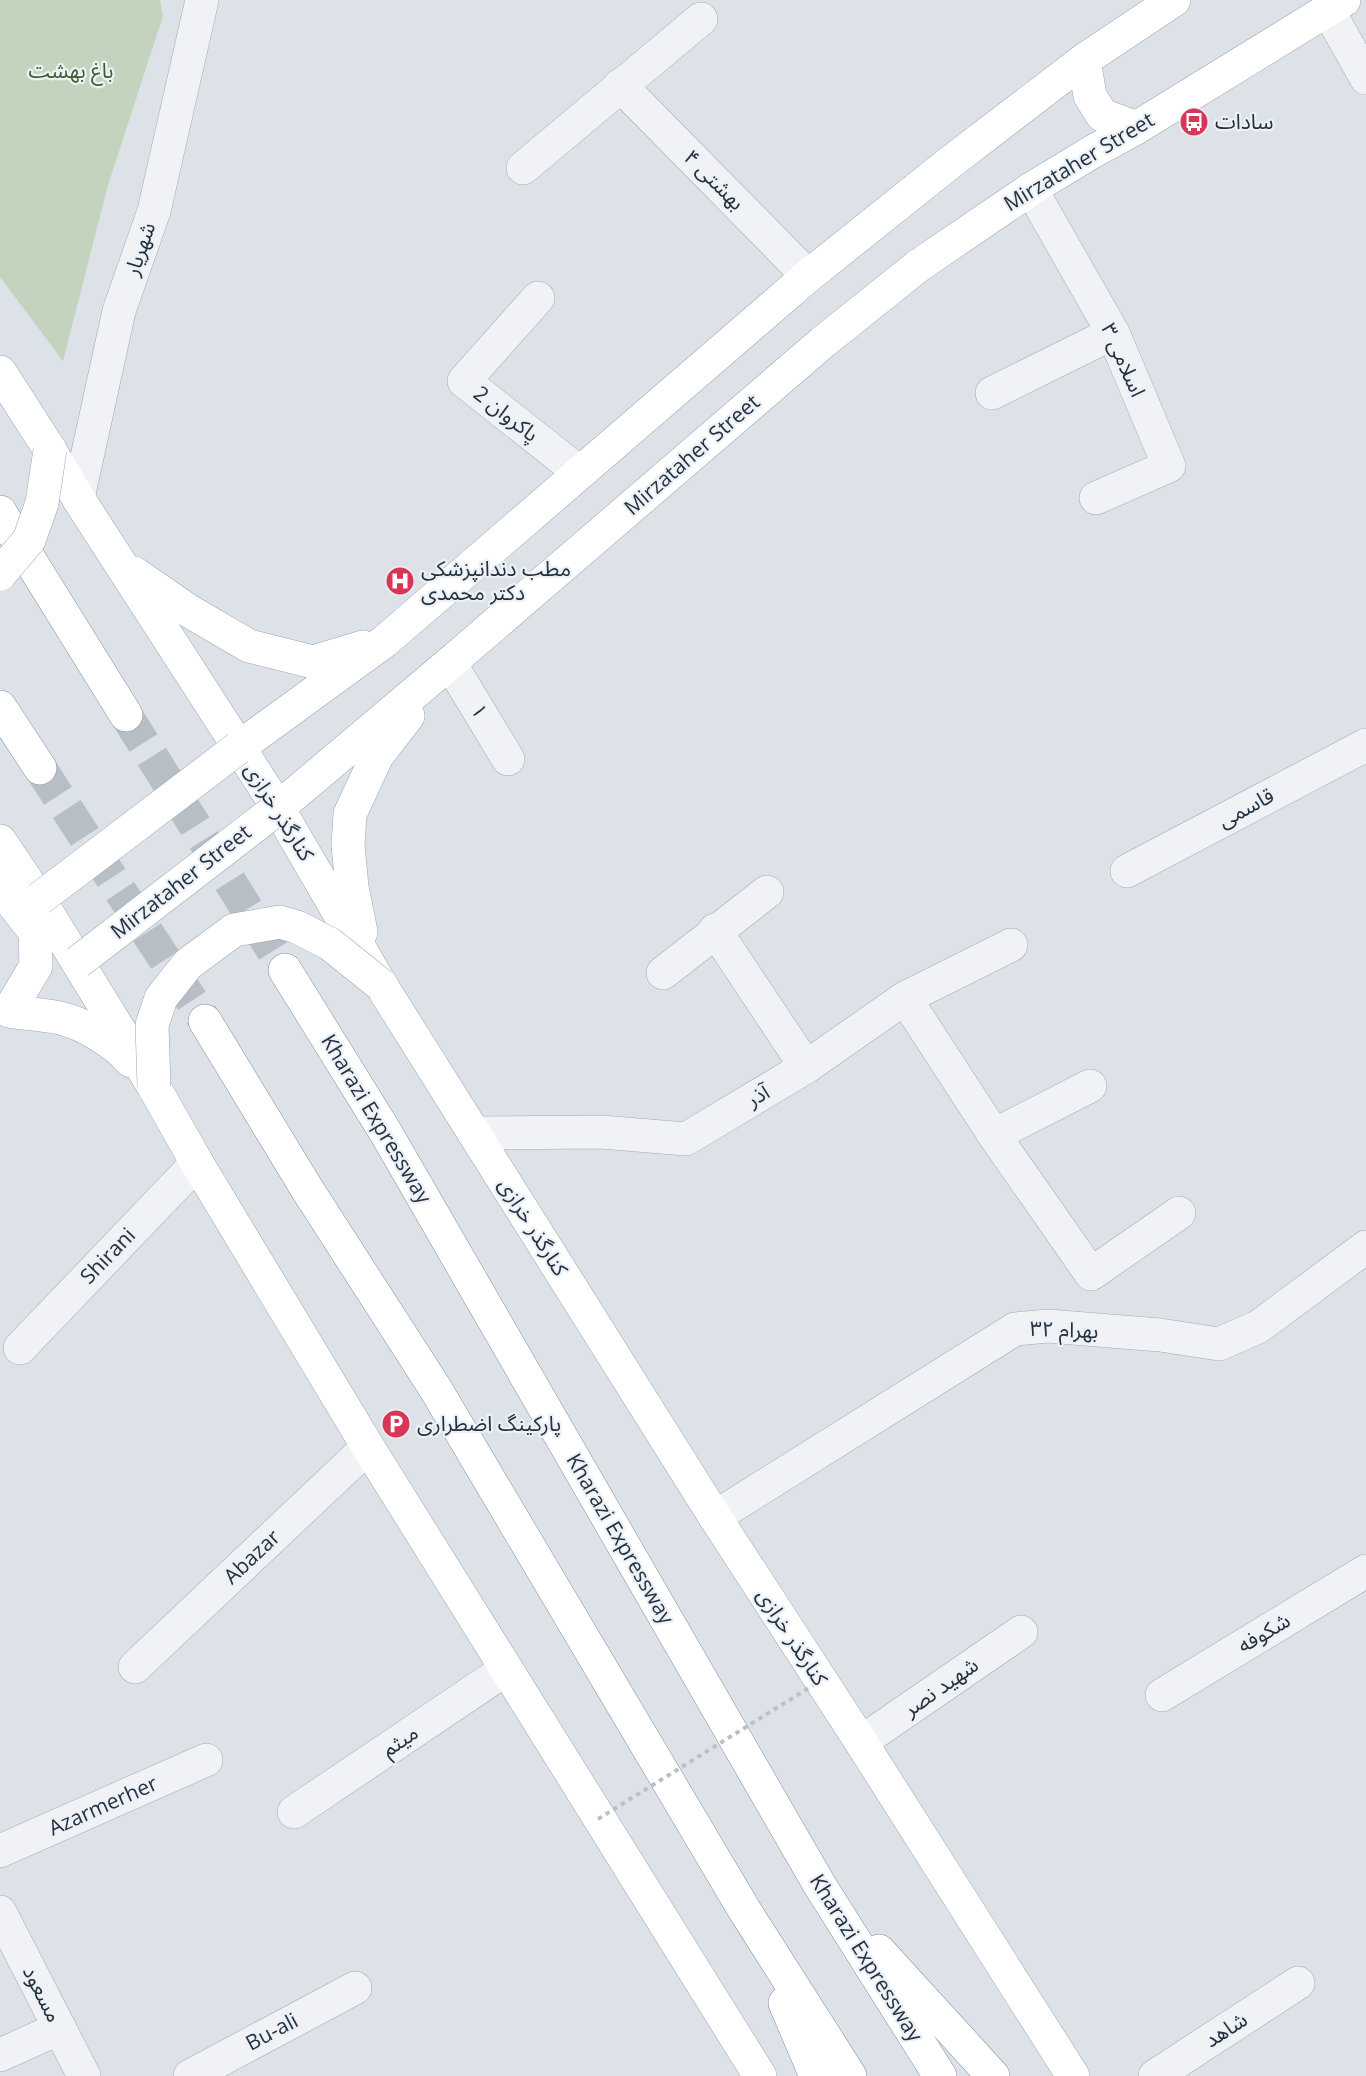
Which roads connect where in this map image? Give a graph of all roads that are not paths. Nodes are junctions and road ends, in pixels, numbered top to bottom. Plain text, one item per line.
1 (202, 0) edge
2 (1174, 0) edge
3 (1336, 5) edge
4 (701, 19) dead end
5 (1084, 60) junction
6 (1366, 78) edge
7 (620, 85) junction
8 (1136, 128) junction
9 (523, 168) dead end
10 (1031, 189) junction
11 (808, 276) junction
12 (538, 298) dead end
13 (1113, 333) junction
14 (0, 372) edge
15 (992, 393) dead end
16 (50, 450) junction
17 (579, 472) junction
18 (78, 498) junction
19 (1096, 498) dead end
20 (0, 512) edge
21 (122, 564) junction
22 (0, 574) edge
23 (385, 641) junction
24 (450, 663) junction
25 (0, 706) edge
26 (126, 715) tunnel mouth
27 (1366, 745) edge
28 (238, 748) junction
29 (508, 759) dead end
30 (39, 768) tunnel mouth
31 (278, 808) junction
32 (0, 841) edge
33 (1127, 871) dead end
34 (0, 887) edge
35 (767, 892) dead end
36 (39, 899) junction
37 (716, 930) junction
38 (1011, 945) dead end
39 (78, 962) junction
40 (285, 969) tunnel mouth
41 (374, 971) junction
42 (663, 973) dead end
43 (905, 998) junction
44 (4, 1014) edge
45 (205, 1021) tunnel mouth
46 (806, 1067) junction
47 (1090, 1086) dead end
48 (154, 1087) junction
49 (474, 1133) junction
50 (994, 1136) junction
51 (197, 1163) junction
52 (1179, 1213) dead end
53 (1366, 1247) edge
54 (20, 1348) dead end
55 (368, 1447) junction
56 (715, 1517) junction
57 (1366, 1571) edge
58 (1021, 1632) dead end
59 (135, 1667) dead end
60 (506, 1671) junction
61 (1162, 1695) dead end
62 (861, 1742) junction
63 (206, 1760) dead end
64 (294, 1812) dead end
65 (0, 1851) edge
66 (819, 1884) junction
67 (745, 1911) junction
68 (0, 1912) edge
69 (1298, 1983) dead end
70 (355, 1988) dead end
71 (60, 2028) junction
72 (0, 2055) edge
73 (758, 2075) edge
74 (84, 2076) edge
75 (190, 2076) edge
76 (816, 2076) edge
77 (850, 2076) edge
78 (940, 2076) edge
79 (993, 2076) edge
80 (1073, 2076) edge
81 (1155, 2076) edge

1 - 18 street, شهریار
2 - 5 main road
3 - 6 street
3 - 8 main road, Mirzataher Street
4 - 7 street
5 - 8 main road
5 - 11 main road
7 - 9 street
7 - 11 street, بهشتی ۴
8 - 10 main road, Mirzataher Street
10 - 13 street, اسلامی ۳
10 - 24 main road, Mirzataher Street
11 - 17 main road
12 - 17 street, پاکروان 2
13 - 15 street
13 - 19 street, اسلامی ۳
14 - 16 main road, کنارگذر خرازی
16 - 18 main road, کنارگذر خرازی
16 - 22 main road, bridge
17 - 23 main road
18 - 21 main road, کنارگذر خرازی
20 - 26 main road
21 - 23 main road
21 - 28 main road, کنارگذر خرازی
23 - 28 main road
24 - 29 street, ۱
24 - 31 main road, Mirzataher Street
24 - 41 main road
25 - 30 main road
27 - 33 street, قاسمی
28 - 31 main road, کنارگذر خرازی
28 - 36 main road, bridge
31 - 39 main road, Mirzataher Street, bridge
31 - 41 main road, کنارگذر خرازی
32 - 36 main road
34 - 36 main road
34 - 44 main road
35 - 37 street
36 - 39 main road
37 - 42 street
37 - 46 street
38 - 43 street, آذر
39 - 44 main road, Mirzataher Street
39 - 48 main road
40 - 66 main road, Kharazi Expressway
41 - 48 main road, bridge
41 - 49 main road, کنارگذر خرازی
43 - 46 street, آذر
43 - 50 street
44 - 48 main road
45 - 67 main road
46 - 49 street, آذر
47 - 50 street
48 - 51 main road
49 - 56 main road, کنارگذر خرازی
50 - 52 street
51 - 54 street, Shirani
51 - 55 main road
53 - 56 street, بهرام ۳۲
55 - 59 street, Abazar
55 - 60 main road
56 - 62 main road, کنارگذر خرازی
57 - 61 street, شکوفه
58 - 62 street, شهید نصر
60 - 64 street, میثم
60 - 73 main road
62 - 80 main road, کنارگذر خرازی
63 - 65 street, Azarmerher
66 - 78 main road, Kharazi Expressway
66 - 79 main road
67 - 76 main road
67 - 77 main road
68 - 71 street, مسعود
69 - 81 street, شاهد
70 - 75 street, Bu-ali
71 - 72 street
71 - 74 street, مسعود

